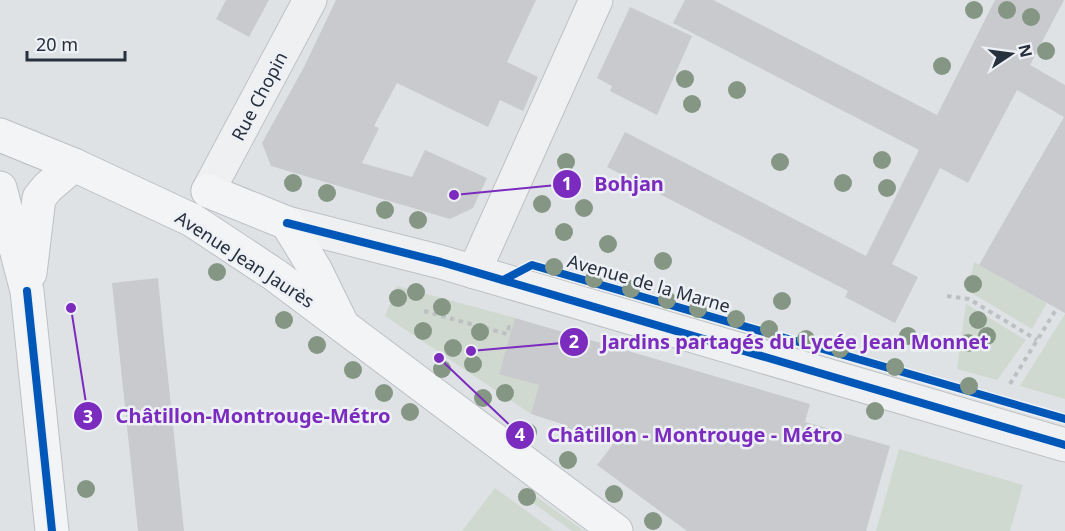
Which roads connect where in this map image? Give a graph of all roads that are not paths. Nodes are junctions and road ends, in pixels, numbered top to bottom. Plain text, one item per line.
1 (310, 0) edge
2 (596, 0) edge
3 (6, 137) edge
4 (74, 165) junction
5 (0, 188) edge
6 (208, 191) joint
7 (287, 223) junction
8 (474, 272) junction
9 (27, 291) junction
10 (344, 326) junction
11 (1065, 445) edge
12 (52, 531) edge
13 (616, 531) edge

1 - 6 street, Rue Chopin
2 - 8 street
3 - 4 main road, Avenue Jean Jaurès
4 - 9 main road
4 - 10 main road, Avenue Jean Jaurès
5 - 9 main road
6 - 7 main road, Avenue Jean Jaurès
7 - 8 street, Avenue de la Marne
7 - 10 main road, Avenue Jean Jaurès
8 - 11 street, Avenue de la Marne
9 - 12 main road
10 - 13 main road, Avenue Jean Jaurès

